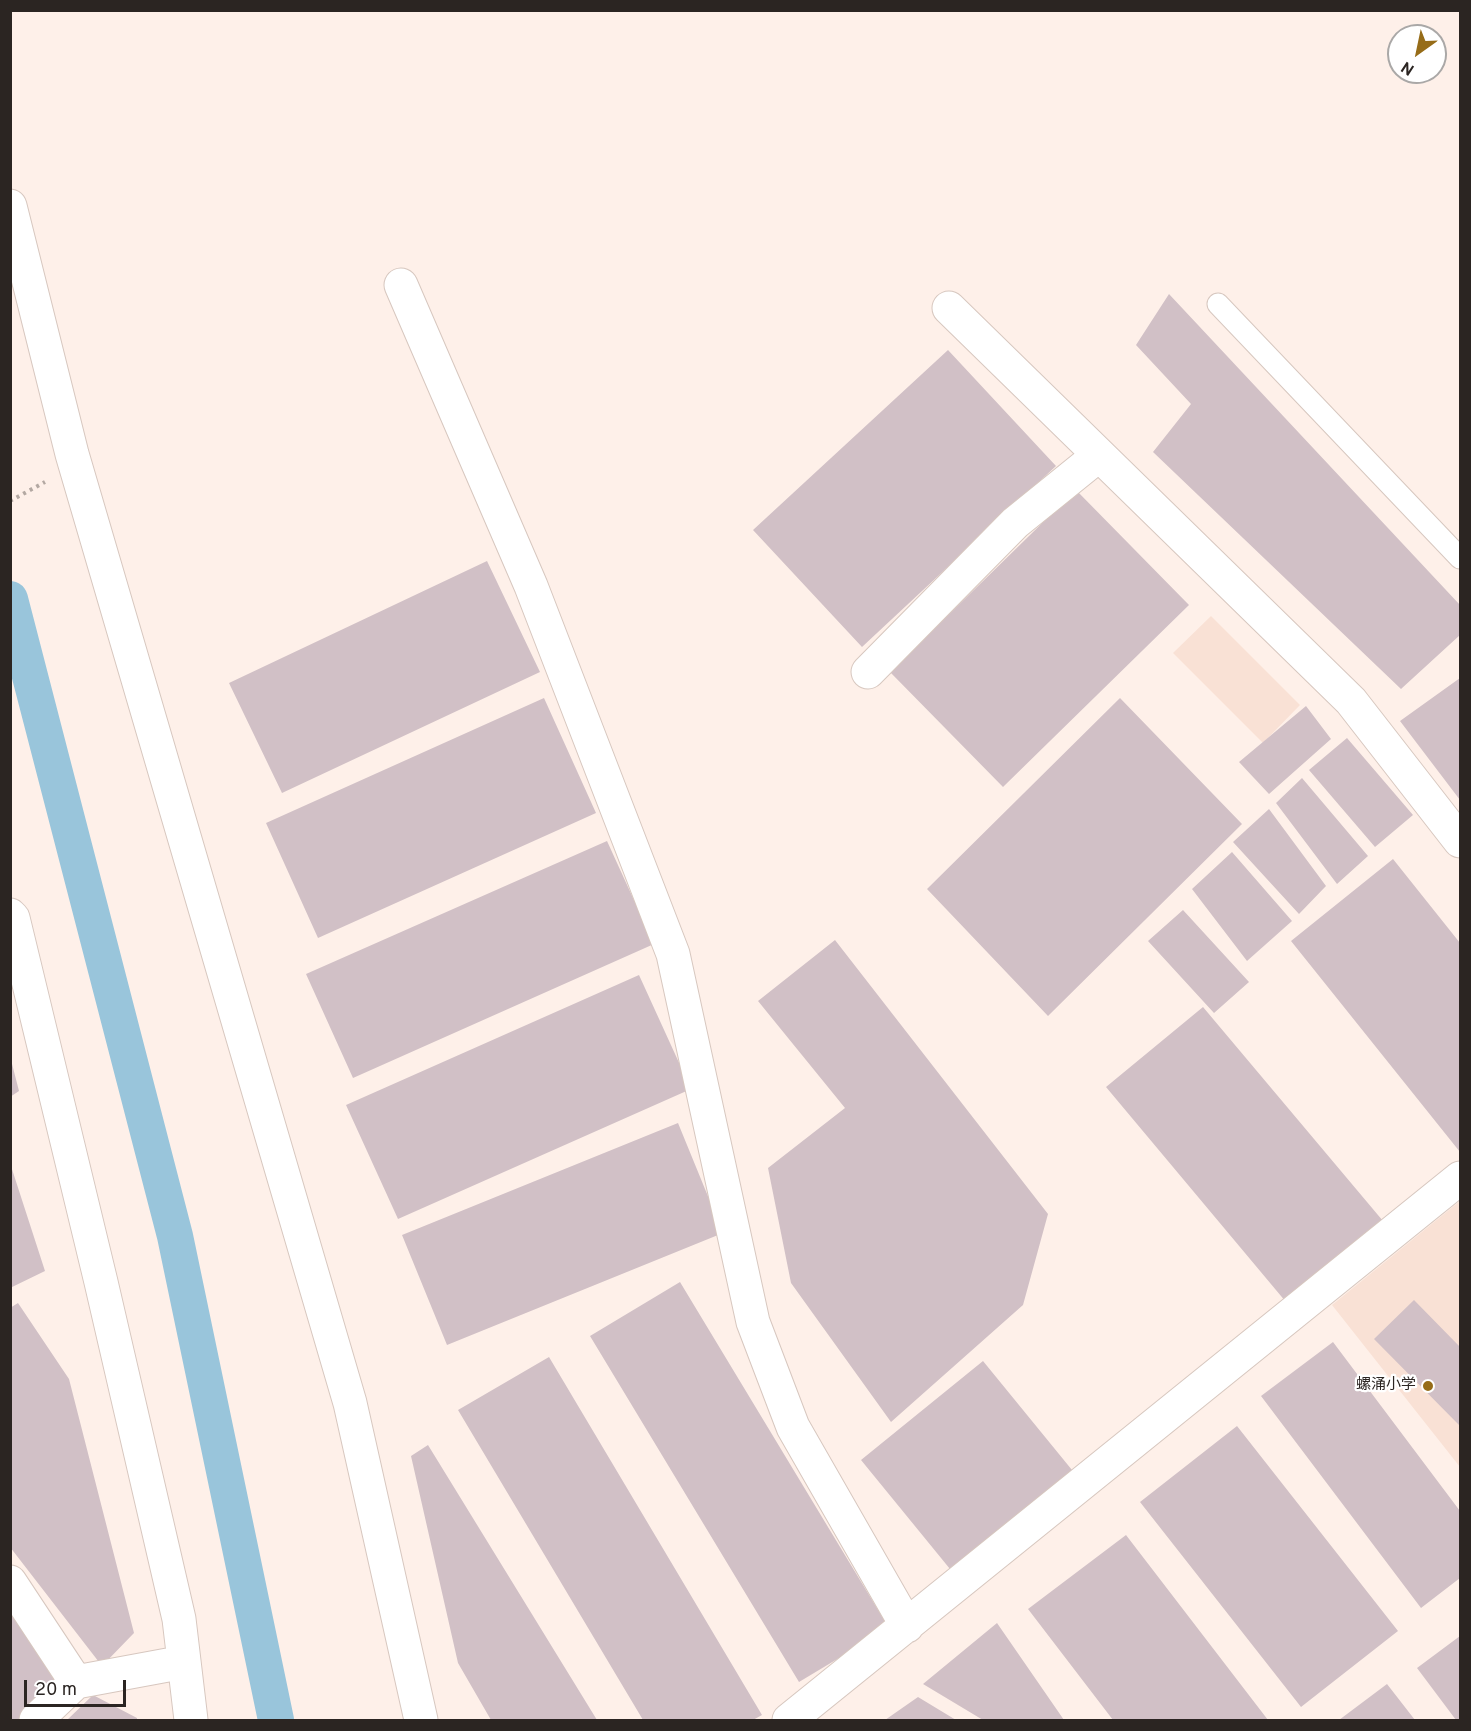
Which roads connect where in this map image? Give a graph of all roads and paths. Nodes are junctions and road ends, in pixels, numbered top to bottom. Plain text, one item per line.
1 (10, 206) edge
2 (401, 285) dead end
3 (1218, 304) dead end
4 (949, 308) dead end
5 (1100, 455) junction
6 (1461, 558) edge
7 (868, 672) dead end
8 (1461, 841) edge
9 (10, 915) edge
10 (1461, 1179) edge
11 (10, 1582) edge
12 (907, 1626) junction
13 (184, 1662) junction
14 (76, 1682) junction
15 (36, 1720) edge
16 (191, 1720) edge
17 (421, 1720) edge
18 (789, 1720) edge

1 - 17 street
2 - 12 street
3 - 6 lane
4 - 5 street
5 - 7 street
5 - 8 street
9 - 13 street
10 - 12 street
11 - 14 street
12 - 18 street
13 - 14 street
13 - 16 street
14 - 15 street

